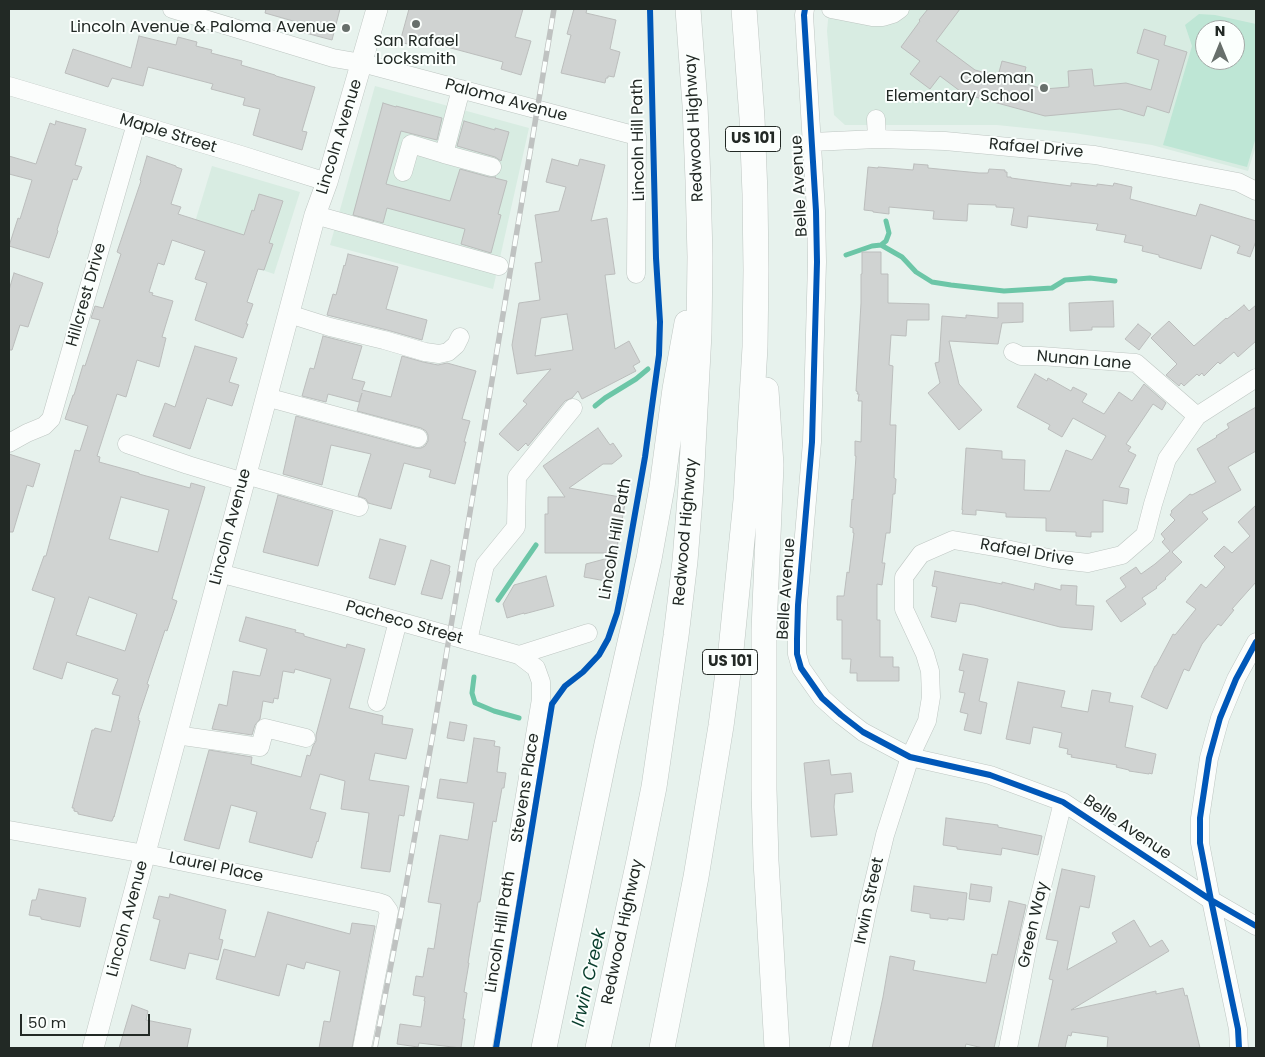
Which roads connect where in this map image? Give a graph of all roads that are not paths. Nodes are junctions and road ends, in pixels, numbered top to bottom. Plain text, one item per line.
1 (172, 9) edge
2 (378, 9) edge
3 (688, 9) edge
4 (744, 9) edge
5 (805, 9) edge
6 (831, 9) edge
7 (900, 9) edge
8 (362, 63) junction
9 (9, 86) edge
10 (461, 89) junction
11 (876, 119) dead end
12 (136, 124) junction
13 (877, 140) junction
14 (812, 142) junction
15 (444, 154) junction
16 (492, 167) dead end
17 (403, 172) dead end
18 (327, 182) junction
19 (1256, 191) edge
20 (315, 215) junction
21 (700, 257) junction
22 (499, 266) dead end
23 (756, 270) junction
24 (636, 274) dead end
25 (289, 314) junction
26 (460, 337) dead end
27 (1013, 352) dead end
28 (1256, 378) edge
29 (266, 397) junction
30 (573, 408) dead end
31 (1196, 416) junction
32 (418, 438) dead end
33 (9, 443) edge
34 (127, 444) dead end
35 (245, 478) junction
36 (359, 507) dead end
37 (219, 573) junction
38 (398, 621) junction
39 (588, 633) dead end
40 (468, 641) junction
41 (1256, 642) edge
42 (519, 655) junction
43 (377, 702) dead end
44 (176, 735) junction
45 (306, 738) dead end
46 (910, 757) junction
47 (1063, 802) junction
48 (9, 830) edge
49 (145, 854) junction
50 (1210, 900) junction
51 (1256, 926) edge
52 (93, 1048) edge
53 (362, 1048) edge
54 (484, 1048) edge
55 (544, 1048) edge
56 (598, 1048) edge
57 (662, 1048) edge
58 (778, 1048) edge
59 (839, 1048) edge
60 (1008, 1048) edge
61 (1238, 1048) edge

1 - 8 street, Paloma Avenue
2 - 8 main road, Lincoln Avenue
3 - 21 highway, Redwood Highway
4 - 23 highway, US 101
5 - 14 street, Belle Avenue
6 - 7 street
8 - 10 street, Paloma Avenue
8 - 18 main road, Lincoln Avenue
9 - 12 street, Maple Street
10 - 15 street
10 - 24 street, Paloma Avenue
11 - 13 street
12 - 18 street, Maple Street
12 - 33 street, Hillcrest Drive
13 - 14 street, Rafael Drive
13 - 19 street, Rafael Drive
14 - 46 street, Belle Avenue
15 - 16 street
15 - 17 street
18 - 20 main road, Lincoln Avenue
20 - 22 street
20 - 25 main road, Lincoln Avenue
21 - 55 highway
21 - 56 highway, Redwood Highway
23 - 57 highway, US 101
23 - 58 highway
25 - 26 street
25 - 29 main road, Lincoln Avenue
27 - 31 street, Nunan Lane
28 - 31 street, Rafael Drive
29 - 32 street
29 - 35 main road, Lincoln Avenue
30 - 40 street
31 - 46 street, Rafael Drive
34 - 35 street
35 - 36 street
35 - 37 main road, Lincoln Avenue
37 - 38 street, Pacheco Street
37 - 44 main road, Lincoln Avenue
38 - 40 street, Pacheco Street
38 - 43 street
39 - 42 street
40 - 42 street, Pacheco Street
41 - 50 street
42 - 54 street, Stevens Place
44 - 45 street
44 - 49 main road, Lincoln Avenue
46 - 47 street, Belle Avenue
46 - 59 street, Irwin Street
47 - 50 street, Belle Avenue
47 - 60 street, Green Way
48 - 49 street, Laurel Place
49 - 52 main road, Lincoln Avenue
49 - 53 street, Laurel Place
50 - 51 street, Belle Avenue
50 - 61 street

